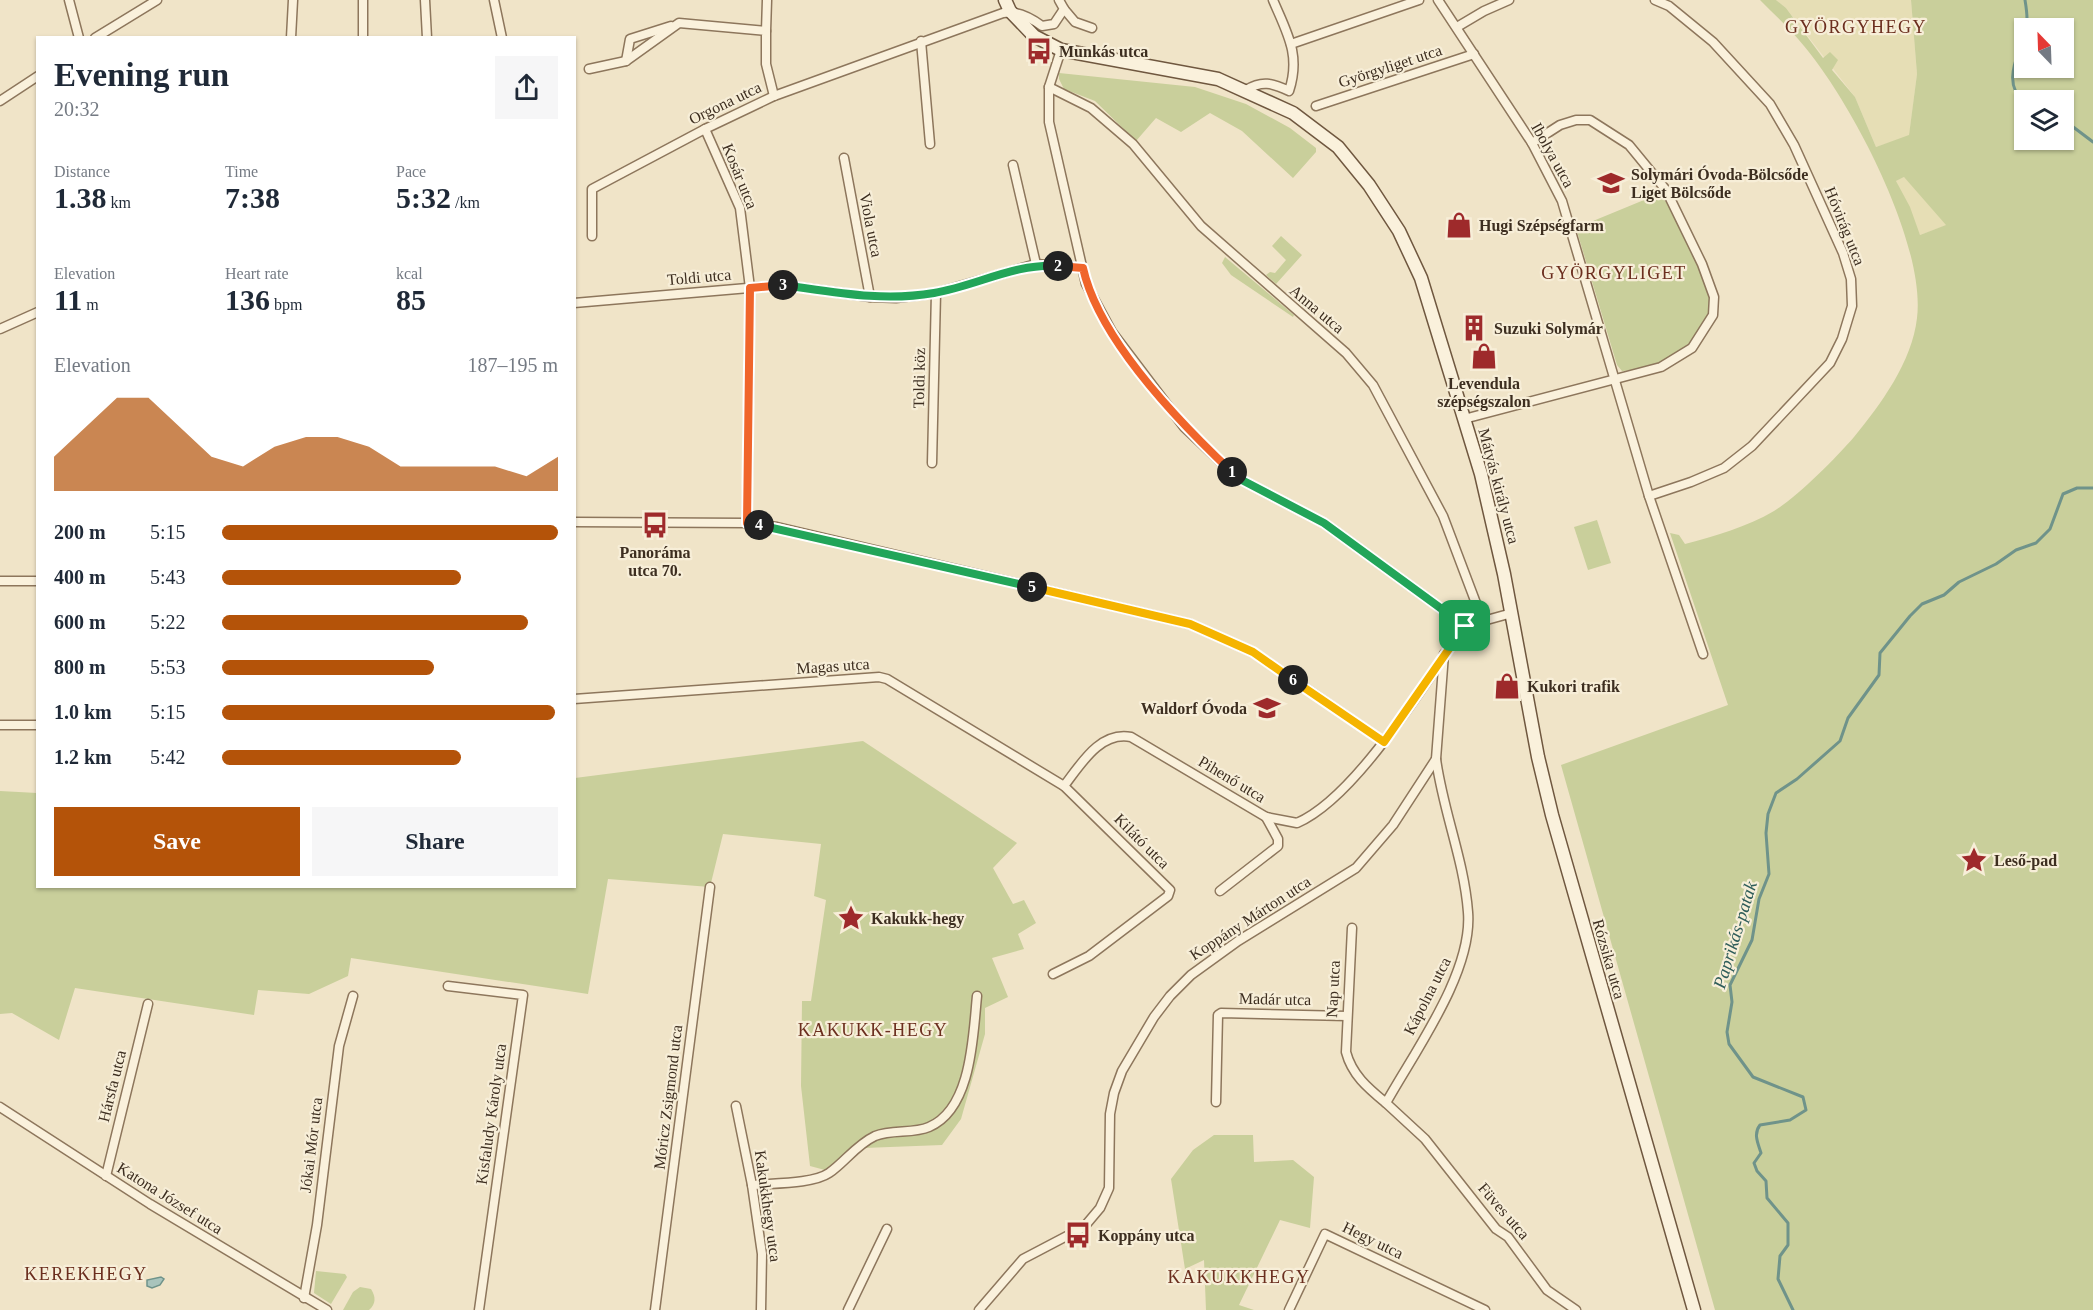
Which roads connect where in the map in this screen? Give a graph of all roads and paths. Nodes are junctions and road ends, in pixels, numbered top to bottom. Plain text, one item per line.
1 (69, 0) edge
2 (158, 0) edge
3 (293, 0) edge
4 (363, 0) edge
5 (425, 0) edge
6 (494, 0) edge
7 (767, 0) edge
8 (1059, 0) edge
9 (1273, 0) edge
10 (1419, 0) edge
11 (1438, 0) edge
12 (1509, 0) edge
13 (1655, 0) edge
14 (1008, 6) edge
15 (1064, 9) junction
16 (679, 24) junction
17 (1457, 27) junction
18 (1092, 28) dead end
19 (766, 31) junction
20 (78, 36) edge
21 (98, 36) edge
22 (291, 36) edge
23 (363, 36) edge
24 (427, 36) edge
25 (502, 36) edge
26 (921, 41) junction
27 (1291, 44) junction
28 (1060, 50) junction
29 (1474, 54) junction
30 (626, 61) junction
31 (589, 69) dead end
32 (36, 77) edge
33 (1049, 87) junction
34 (1246, 90) junction
35 (774, 96) junction
36 (0, 101) edge
37 (1316, 106) dead end
38 (705, 129) junction
39 (1532, 143) junction
40 (930, 144) dead end
41 (844, 158) dead end
42 (1013, 165) dead end
43 (592, 236) dead end
44 (1036, 264) junction
45 (1083, 268) junction
46 (750, 288) junction
47 (936, 293) junction
48 (870, 297) junction
49 (576, 303) edge
50 (36, 313) edge
51 (0, 329) edge
52 (1616, 379) junction
53 (1464, 418) junction
54 (933, 463) dead end
55 (1649, 496) junction
56 (576, 522) edge
57 (747, 523) junction
58 (0, 581) edge
59 (36, 581) edge
60 (1512, 613) junction
61 (1482, 619) junction
62 (1465, 626) junction
63 (1444, 654) junction
64 (1703, 654) dead end
65 (576, 699) edge
66 (0, 725) edge
67 (36, 725) edge
68 (1384, 742) junction
69 (1436, 759) junction
70 (1064, 786) junction
71 (1266, 817) junction
72 (710, 887) dead end
73 (1220, 891) dead end
74 (1352, 928) dead end
75 (1053, 974) dead end
76 (448, 986) dead end
77 (353, 996) dead end
78 (977, 996) dead end
79 (148, 1004) dead end
80 (1347, 1016) junction
81 (1216, 1102) dead end
82 (1386, 1103) junction
83 (736, 1106) dead end
84 (0, 1107) edge
85 (106, 1176) junction
86 (752, 1185) junction
87 (887, 1229) dead end
88 (304, 1298) junction
89 (327, 1310) edge
90 (479, 1310) edge
91 (656, 1310) edge
92 (761, 1310) edge
93 (848, 1310) edge
94 (979, 1310) edge
95 (1289, 1310) edge
96 (1485, 1310) edge
97 (1576, 1310) edge
98 (1694, 1310) edge

1 - 20 street
2 - 21 street
3 - 22 street
4 - 23 street
5 - 24 street
6 - 25 street
7 - 19 street
8 - 15 street
9 - 27 street
10 - 27 street
11 - 17 street, Györgyliget utca
12 - 17 street
13 - 55 street, Hóvirág utca
14 - 15 street
14 - 26 street, Orgona utca
14 - 28 main road, Mátyás király utca
15 - 18 street
16 - 19 street
16 - 30 street
16 - 30 street
17 - 29 street, Ibolya utca
19 - 35 street
26 - 35 street, Orgona utca
26 - 40 street
27 - 34 street
28 - 33 street
28 - 34 main road, Mátyás király utca
29 - 37 street, Györgyliget utca
29 - 39 street, Ibolya utca
30 - 31 street
32 - 36 street
33 - 45 street
33 - 61 street, Anna utca
34 - 53 main road, Mátyás király utca
35 - 38 street, Orgona utca
38 - 43 street, Orgona utca
38 - 46 street, Kosár utca
39 - 52 street, Ibolya utca
39 - 52 street
41 - 48 street, Viola utca
42 - 44 street
44 - 45 street, Toldi utca
44 - 47 street, Toldi utca
45 - 62 street
46 - 48 street, Toldi utca
46 - 49 street, Toldi utca
46 - 57 street, Kosár utca
47 - 48 street, Toldi utca
47 - 54 street, Toldi köz
50 - 51 street
52 - 53 street
52 - 55 street, Ibolya utca
53 - 60 main road, Mátyás király utca
55 - 64 street, Ibolya utca
56 - 57 street
57 - 68 street
58 - 59 street
60 - 61 street
60 - 98 main road, Rózsika utca
61 - 62 street
62 - 63 street, Pihenő utca
63 - 68 street, Pihenő utca
63 - 69 street, Koppány Márton utca
65 - 70 street, Magas utca
66 - 67 street
68 - 71 street, Pihenő utca
69 - 82 street, Kápolna utca
69 - 94 street, Koppány Márton utca
70 - 71 street, Pihenő utca
70 - 75 street, Kilátó utca
71 - 73 street
72 - 91 street, Móricz Zsigmond utca
74 - 80 street, Nap utca
76 - 90 street, Kisfaludy Károly utca
77 - 88 street, Jókai Mór utca
78 - 86 street
79 - 85 street, Hársfa utca
80 - 81 street, Madár utca
80 - 82 street, Nap utca
82 - 97 street, Füves utca
83 - 86 street, Kakukkhegy utca
84 - 85 street, Katona József utca
85 - 88 street, Katona József utca
86 - 92 street, Kakukkhegy utca
87 - 93 street
88 - 89 street, Katona József utca
95 - 96 street, Hegy utca

